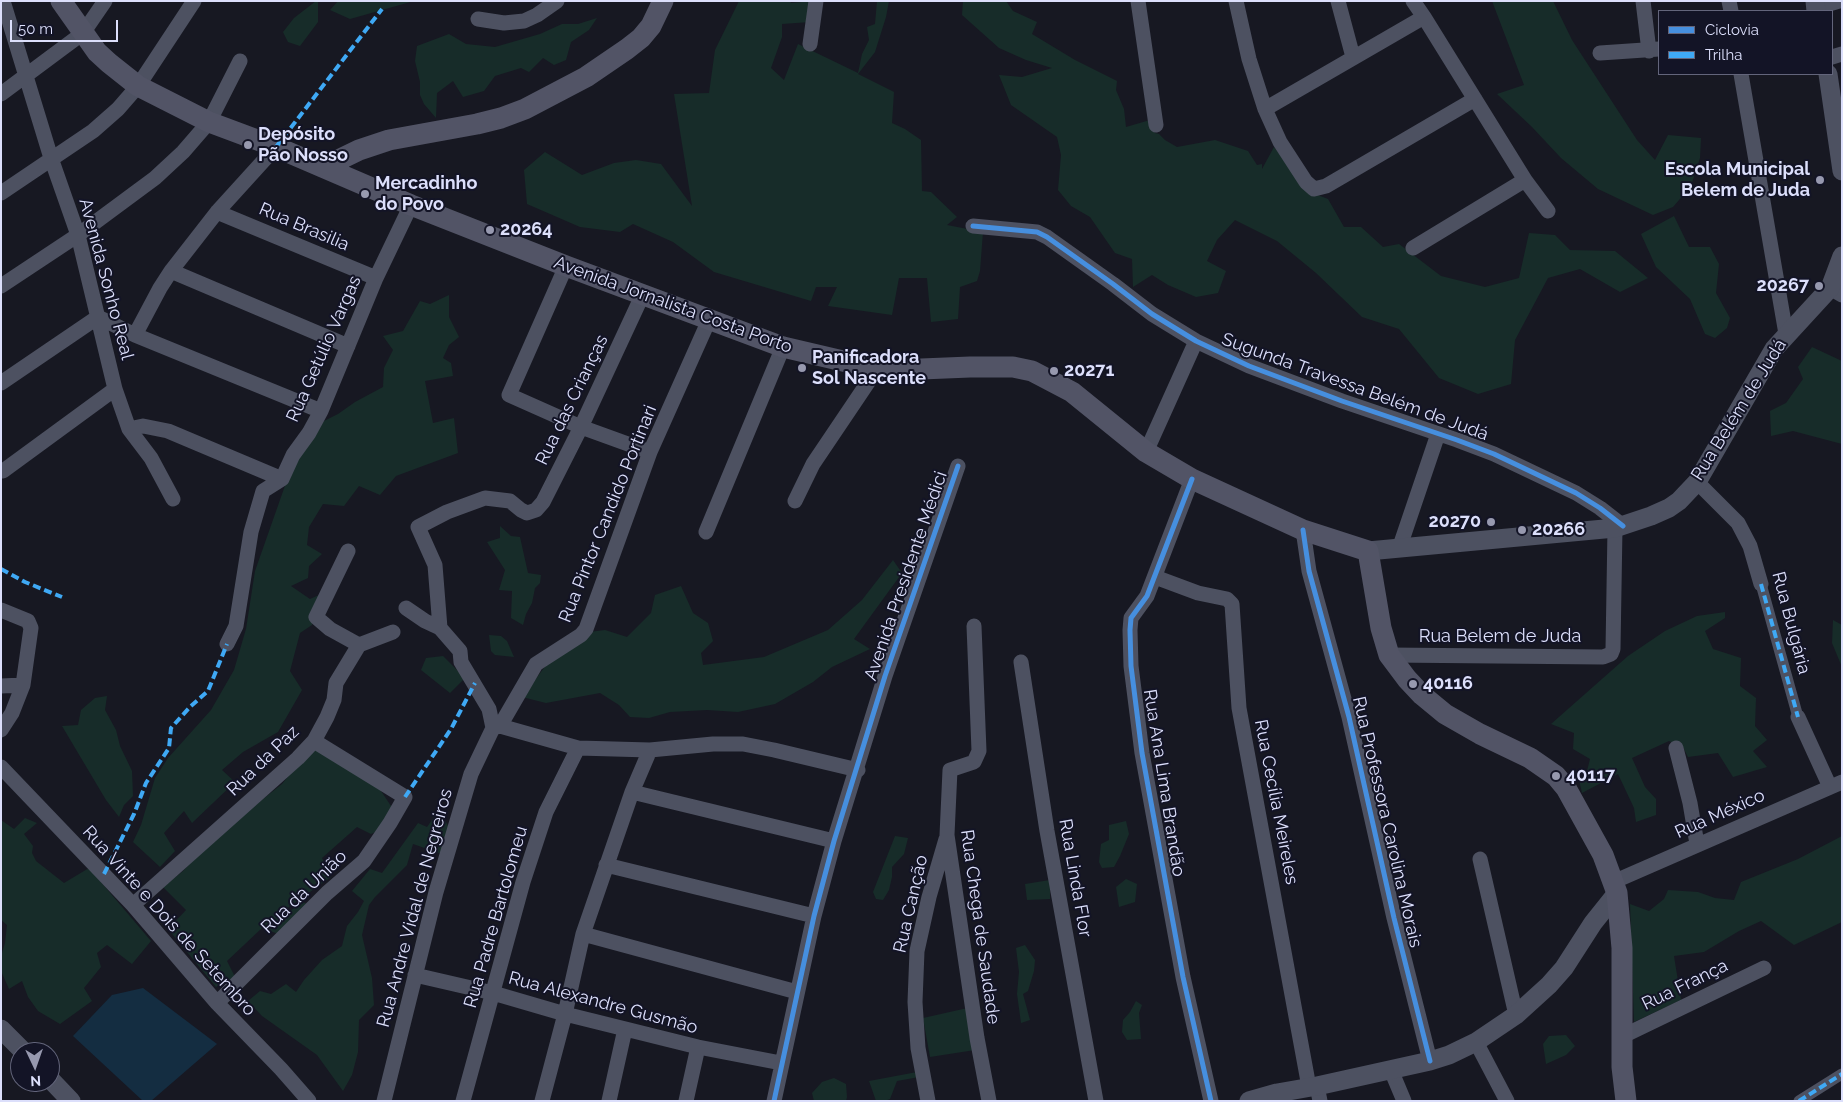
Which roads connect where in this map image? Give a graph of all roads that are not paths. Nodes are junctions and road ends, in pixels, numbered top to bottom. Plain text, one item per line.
1 (61, 1) edge
2 (104, 1) edge
3 (194, 1) edge
4 (558, 1) edge
5 (663, 1) edge
6 (816, 1) edge
7 (1138, 1) edge
8 (1236, 1) edge
9 (1338, 1) edge
10 (1413, 1) edge
11 (1643, 1) edge
12 (1839, 1) edge
13 (3, 3) edge
14 (1816, 9) edge
15 (1424, 17) junction
16 (478, 19) dead end
17 (83, 33) junction
18 (810, 44) dead end
19 (1654, 50) edge
20 (1600, 53) dead end
21 (1353, 57) junction
22 (240, 61) dead end
23 (1741, 75) edge
24 (1828, 75) edge
25 (25, 76) junction
26 (138, 86) junction
27 (1, 94) edge
28 (1476, 99) junction
29 (1265, 109) junction
30 (210, 122) junction
31 (1156, 125) dead end
32 (276, 147) junction
33 (51, 158) junction
34 (324, 167) junction
35 (1842, 171) edge
36 (1525, 180) junction
37 (1, 193) edge
38 (411, 205) junction
39 (1548, 211) dead end
40 (216, 212) junction
41 (973, 226) dead end
42 (78, 236) junction
43 (1413, 248) dead end
44 (1842, 256) edge
45 (566, 266) junction
46 (171, 271) junction
47 (376, 278) junction
48 (1, 286) edge
49 (1836, 292) edge
50 (642, 296) junction
51 (98, 317) junction
52 (709, 320) junction
53 (1786, 334) junction
54 (135, 336) junction
55 (1196, 341) junction
56 (348, 346) junction
57 (783, 347) junction
58 (877, 368) junction
59 (1, 383) edge
60 (115, 389) junction
61 (321, 411) junction
62 (581, 427) junction
63 (129, 428) junction
64 (1438, 434) junction
65 (650, 452) junction
66 (1146, 452) junction
67 (958, 466) dead end
68 (2, 471) dead end
69 (282, 479) junction
70 (1192, 479) junction
71 (1696, 482) junction
72 (173, 499) dead end
73 (796, 501) dead end
74 (1619, 527) junction
75 (1303, 530) junction
76 (706, 532) dead end
77 (1399, 549) junction
78 (348, 550) dead end
79 (1368, 551) junction
80 (1155, 577) junction
81 (1761, 584) joint
82 (406, 608) dead end
83 (1, 610) edge
84 (974, 626) dead end
85 (440, 628) junction
86 (393, 632) dead end
87 (227, 644) dead end
88 (359, 645) junction
89 (1389, 655) junction
90 (1021, 662) dead end
91 (23, 685) junction
92 (1, 686) edge
93 (1798, 718) joint
94 (497, 727) junction
95 (1, 730) edge
96 (314, 741) junction
97 (578, 748) junction
98 (1676, 748) dead end
99 (650, 750) junction
100 (1, 767) edge
101 (858, 770) junction
102 (1836, 784) edge
103 (632, 792) junction
104 (947, 835) junction
105 (834, 841) junction
106 (1697, 844) junction
107 (1480, 859) dead end
108 (606, 865) junction
109 (1615, 888) junction
110 (133, 905) junction
111 (814, 916) junction
112 (583, 934) junction
113 (1764, 968) dead end
114 (415, 975) junction
115 (797, 992) junction
116 (493, 994) junction
117 (217, 1003) junction
118 (565, 1014) junction
119 (1516, 1016) junction
120 (1, 1029) edge
121 (625, 1029) junction
122 (1623, 1036) junction
123 (14, 1042) edge
124 (1476, 1042) junction
125 (698, 1047) junction
126 (1430, 1061) junction
127 (781, 1063) junction
128 (1391, 1070) junction
129 (1842, 1074) edge
130 (60, 1089) edge
131 (1315, 1091) edge
132 (71, 1101) edge
133 (309, 1101) edge
134 (384, 1101) edge
135 (463, 1101) edge
136 (542, 1101) edge
137 (609, 1101) edge
138 (686, 1101) edge
139 (774, 1101) edge
140 (928, 1101) edge
141 (989, 1101) edge
142 (1096, 1101) edge
143 (1211, 1101) edge
144 (1249, 1101) edge
145 (1404, 1101) edge
146 (1508, 1101) edge
147 (1626, 1101) edge
148 (1799, 1101) edge

1 - 17 main road, Avenida Jornalista Costa Porto
2 - 17 street
3 - 26 street
4 - 16 street
5 - 34 main road
6 - 18 street
7 - 31 street
8 - 29 street
9 - 21 street
10 - 15 street
11 - 19 street
12 - 14 street
13 - 25 street, Avenida Sonho Real
15 - 21 street
15 - 28 street
17 - 25 street
17 - 26 main road, Avenida Jornalista Costa Porto
19 - 20 street
21 - 29 street
22 - 30 street
23 - 53 street
24 - 35 street
25 - 27 street
25 - 33 street, Avenida Sonho Real
26 - 30 main road, Avenida Jornalista Costa Porto
26 - 33 street
28 - 29 street
28 - 36 street
30 - 32 main road, Avenida Jornalista Costa Porto
30 - 42 street
32 - 34 main road, Avenida Jornalista Costa Porto
32 - 40 street
33 - 37 street
33 - 42 street, Avenida Sonho Real
34 - 38 main road, Avenida Jornalista Costa Porto
36 - 39 street
36 - 43 street
38 - 45 main road, Avenida Jornalista Costa Porto
38 - 47 street, Rua Getúlio Vargas
40 - 46 street
40 - 47 street, Rua Brasilia
41 - 55 street, Sugunda Travessa Belém de Judá
42 - 48 street
42 - 51 street, Avenida Sonho Real
44 - 49 street, Rua Belém de Judá
45 - 50 main road, Avenida Jornalista Costa Porto
45 - 62 street
46 - 54 street
46 - 56 street
47 - 56 street, Rua Getúlio Vargas
49 - 53 street, Rua Belém de Judá
50 - 52 main road, Avenida Jornalista Costa Porto
50 - 62 street, Rua das Crianças
51 - 54 street
51 - 59 street
51 - 60 street, Avenida Sonho Real
52 - 57 main road, Avenida Jornalista Costa Porto
52 - 65 street, Rua Pintor Candido Portinari
53 - 71 street, Rua Belém de Judá
54 - 61 street
55 - 64 street, Sugunda Travessa Belém de Judá
55 - 66 street
56 - 61 street, Rua Getúlio Vargas
57 - 58 main road, Avenida Jornalista Costa Porto
57 - 76 street
58 - 66 main road, Avenida Jornalista Costa Porto
58 - 73 street
60 - 63 street, Avenida Sonho Real
60 - 68 street
61 - 69 street, Rua Getúlio Vargas
62 - 65 street
62 - 85 street, Rua das Crianças
63 - 69 street
63 - 72 street, Avenida Sonho Real
64 - 74 street, Sugunda Travessa Belém de Judá
64 - 77 street
65 - 94 street, Rua Pintor Candido Portinari
66 - 70 main road, Avenida Jornalista Costa Porto
67 - 101 street, Avenida Presidente Médici
69 - 87 street, Rua Getúlio Vargas
70 - 75 main road, Avenida Jornalista Costa Porto
70 - 80 street, Rua Ana Lima Brandão
71 - 74 street, Rua Belém de Judá
71 - 81 street, Rua Bulgária
74 - 77 street, Rua Belém de Judá
74 - 89 street, Rua Belem de Juda
75 - 79 main road, Avenida Jornalista Costa Porto
75 - 126 street, Rua Professora Carolina Morais
77 - 79 street, Rua Belém de Judá
78 - 88 street
79 - 89 main road
80 - 131 street, Rua Cecília Meireles
80 - 143 street, Rua Ana Lima Brandão
81 - 93 street, Rua Bulgária
82 - 85 street
83 - 91 street
84 - 104 street, Rua Chega de Saudade
85 - 94 street
86 - 88 street
88 - 96 street, Rua da Paz
89 - 109 main road
90 - 142 street, Rua Linda Flor
91 - 92 street
91 - 95 street
93 - 102 street, Rua Bulgária
94 - 97 street
94 - 114 street, Rua Andre Vidal de Negreiros
96 - 110 street, Rua da Paz
96 - 117 street, Rua da União
97 - 99 street
97 - 116 street, Rua Padre Bartolomeu
98 - 106 street
99 - 101 street
99 - 103 street
100 - 110 street, Rua Vinte e Dois de Setembro
101 - 105 street, Avenida Presidente Médici
102 - 106 street, Rua México
103 - 105 street
103 - 108 street
104 - 140 street, Rua Canção
104 - 141 street, Rua Chega de Saudade
105 - 111 street, Avenida Presidente Médici
106 - 109 street, Rua México
107 - 119 street
108 - 111 street
108 - 112 street
109 - 119 street
109 - 122 main road
110 - 117 street, Rua Vinte e Dois de Setembro
111 - 115 street, Avenida Presidente Médici
112 - 115 street
112 - 118 street
113 - 122 street, Rua França
114 - 116 street, Rua Alexandre Gusmão
114 - 134 street, Rua Andre Vidal de Negreiros
115 - 127 street, Avenida Presidente Médici
116 - 118 street, Rua Alexandre Gusmão
116 - 135 street, Rua Padre Bartolomeu
117 - 133 street, Rua Vinte e Dois de Setembro
118 - 121 street, Rua Alexandre Gusmão
118 - 136 street
119 - 124 street
120 - 123 street
121 - 125 street, Rua Alexandre Gusmão
121 - 137 street
122 - 147 main road
124 - 126 street
124 - 146 street
125 - 127 street, Rua Alexandre Gusmão
125 - 138 street
126 - 128 street
127 - 139 street, Avenida Presidente Médici
128 - 131 street
128 - 145 street
129 - 148 street
130 - 132 street
131 - 144 street

